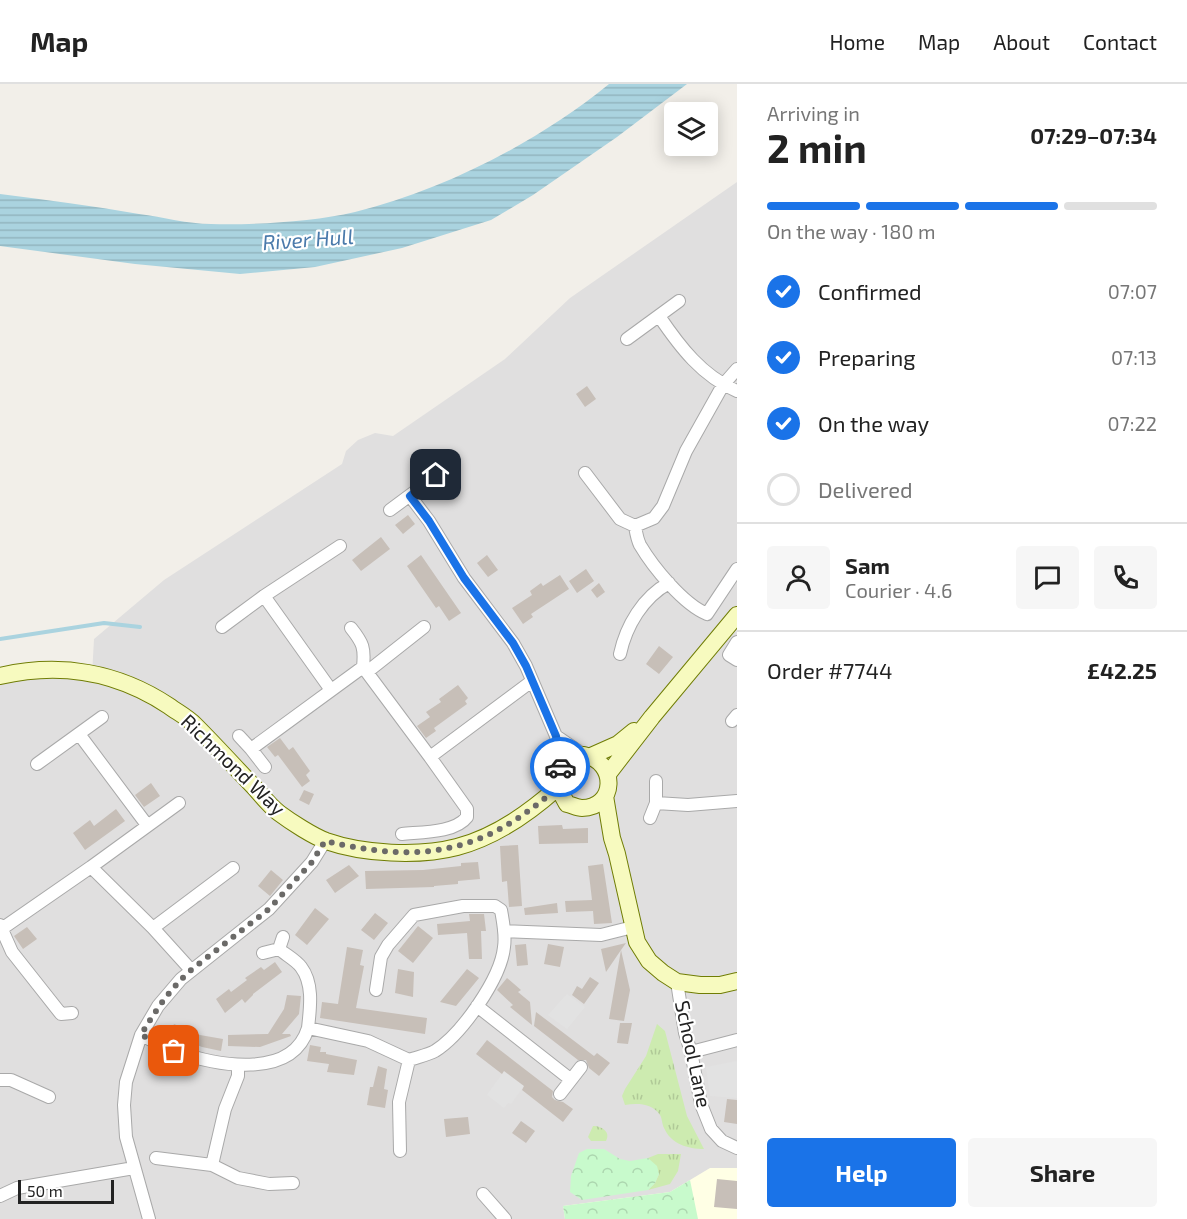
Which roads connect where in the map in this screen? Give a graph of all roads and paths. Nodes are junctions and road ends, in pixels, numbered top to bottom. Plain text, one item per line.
1 (679, 301) dead end
2 (659, 316) junction
3 (627, 339) dead end
4 (737, 369) edge
5 (723, 385) junction
6 (737, 391) edge
7 (452, 464) dead end
8 (585, 472) dead end
9 (410, 496) junction
10 (390, 510) dead end
11 (635, 526) junction
12 (340, 546) dead end
13 (737, 568) edge
14 (669, 583) junction
15 (264, 596) junction
16 (737, 615) edge
17 (222, 627) dead end
18 (424, 627) dead end
19 (351, 628) dead end
20 (737, 642) edge
21 (620, 654) dead end
22 (737, 660) edge
23 (365, 670) junction
24 (0, 676) edge
25 (532, 681) junction
26 (331, 690) junction
27 (102, 717) dead end
28 (652, 717) junction
29 (79, 734) junction
30 (239, 736) dead end
31 (556, 736) junction
32 (251, 749) junction
33 (588, 756) junction
34 (430, 757) junction
35 (37, 764) dead end
36 (560, 766) junction
37 (265, 767) dead end
38 (608, 774) junction
39 (656, 782) dead end
40 (557, 788) junction
41 (605, 796) junction
42 (737, 801) edge
43 (179, 803) dead end
44 (656, 803) junction
45 (574, 806) junction
46 (532, 810) junction
47 (650, 818) dead end
48 (147, 825) junction
49 (402, 834) dead end
50 (612, 838) junction
51 (325, 841) junction
52 (91, 867) junction
53 (233, 868) dead end
54 (633, 927) junction
55 (1, 928) edge
56 (153, 928) junction
57 (504, 931) junction
58 (262, 953) dead end
59 (191, 970) junction
60 (737, 981) edge
61 (677, 982) junction
62 (376, 990) dead end
63 (477, 1006) junction
64 (72, 1014) dead end
65 (308, 1028) junction
66 (141, 1035) junction
67 (737, 1040) edge
68 (691, 1052) junction
69 (409, 1060) junction
70 (238, 1065) junction
71 (581, 1067) dead end
72 (570, 1079) junction
73 (0, 1080) edge
74 (560, 1094) dead end
75 (49, 1097) dead end
76 (737, 1148) edge
77 (400, 1151) dead end
78 (156, 1158) dead end
79 (212, 1165) junction
80 (134, 1168) junction
81 (292, 1183) dead end
82 (483, 1194) dead end
83 (0, 1197) edge
84 (149, 1219) edge
85 (505, 1219) edge

1 - 2 street
2 - 3 street
2 - 5 street
4 - 5 street
5 - 6 street
5 - 11 street
7 - 9 street
8 - 11 street
9 - 10 street
9 - 25 street
11 - 14 street
12 - 15 street
13 - 14 street
14 - 21 street
15 - 17 street
15 - 26 street
16 - 28 street
18 - 23 street
19 - 23 street
20 - 22 street
23 - 26 street
23 - 34 street
24 - 51 street, Richmond Way
25 - 31 street
25 - 34 street
26 - 32 street
27 - 29 street
28 - 33 street
28 - 38 street
29 - 35 street
29 - 48 street
30 - 32 street
31 - 33 street
31 - 36 street
32 - 37 street
33 - 36 street
33 - 38 street
34 - 49 street
36 - 40 street
38 - 41 street
39 - 44 street
40 - 45 street
40 - 46 street, Richmond Way
41 - 45 street
41 - 50 street
42 - 44 street
43 - 48 street
44 - 47 street
45 - 46 street, Richmond Way
45 - 50 street
46 - 51 street, Richmond Way
48 - 52 street
50 - 54 street
51 - 59 street
52 - 55 street
52 - 56 street
53 - 56 street
54 - 57 street
54 - 61 street
55 - 64 street
56 - 59 street
57 - 62 street
57 - 63 street
58 - 65 street
59 - 66 street
60 - 61 street
61 - 68 street, School Lane
63 - 69 street
63 - 72 street
65 - 69 street
65 - 70 street
66 - 70 street
66 - 80 street
67 - 68 street
68 - 76 street, School Lane
69 - 77 street
70 - 79 street
71 - 72 street
72 - 74 street
73 - 75 street
78 - 79 street
79 - 81 street
80 - 83 street
80 - 84 street
82 - 85 street

